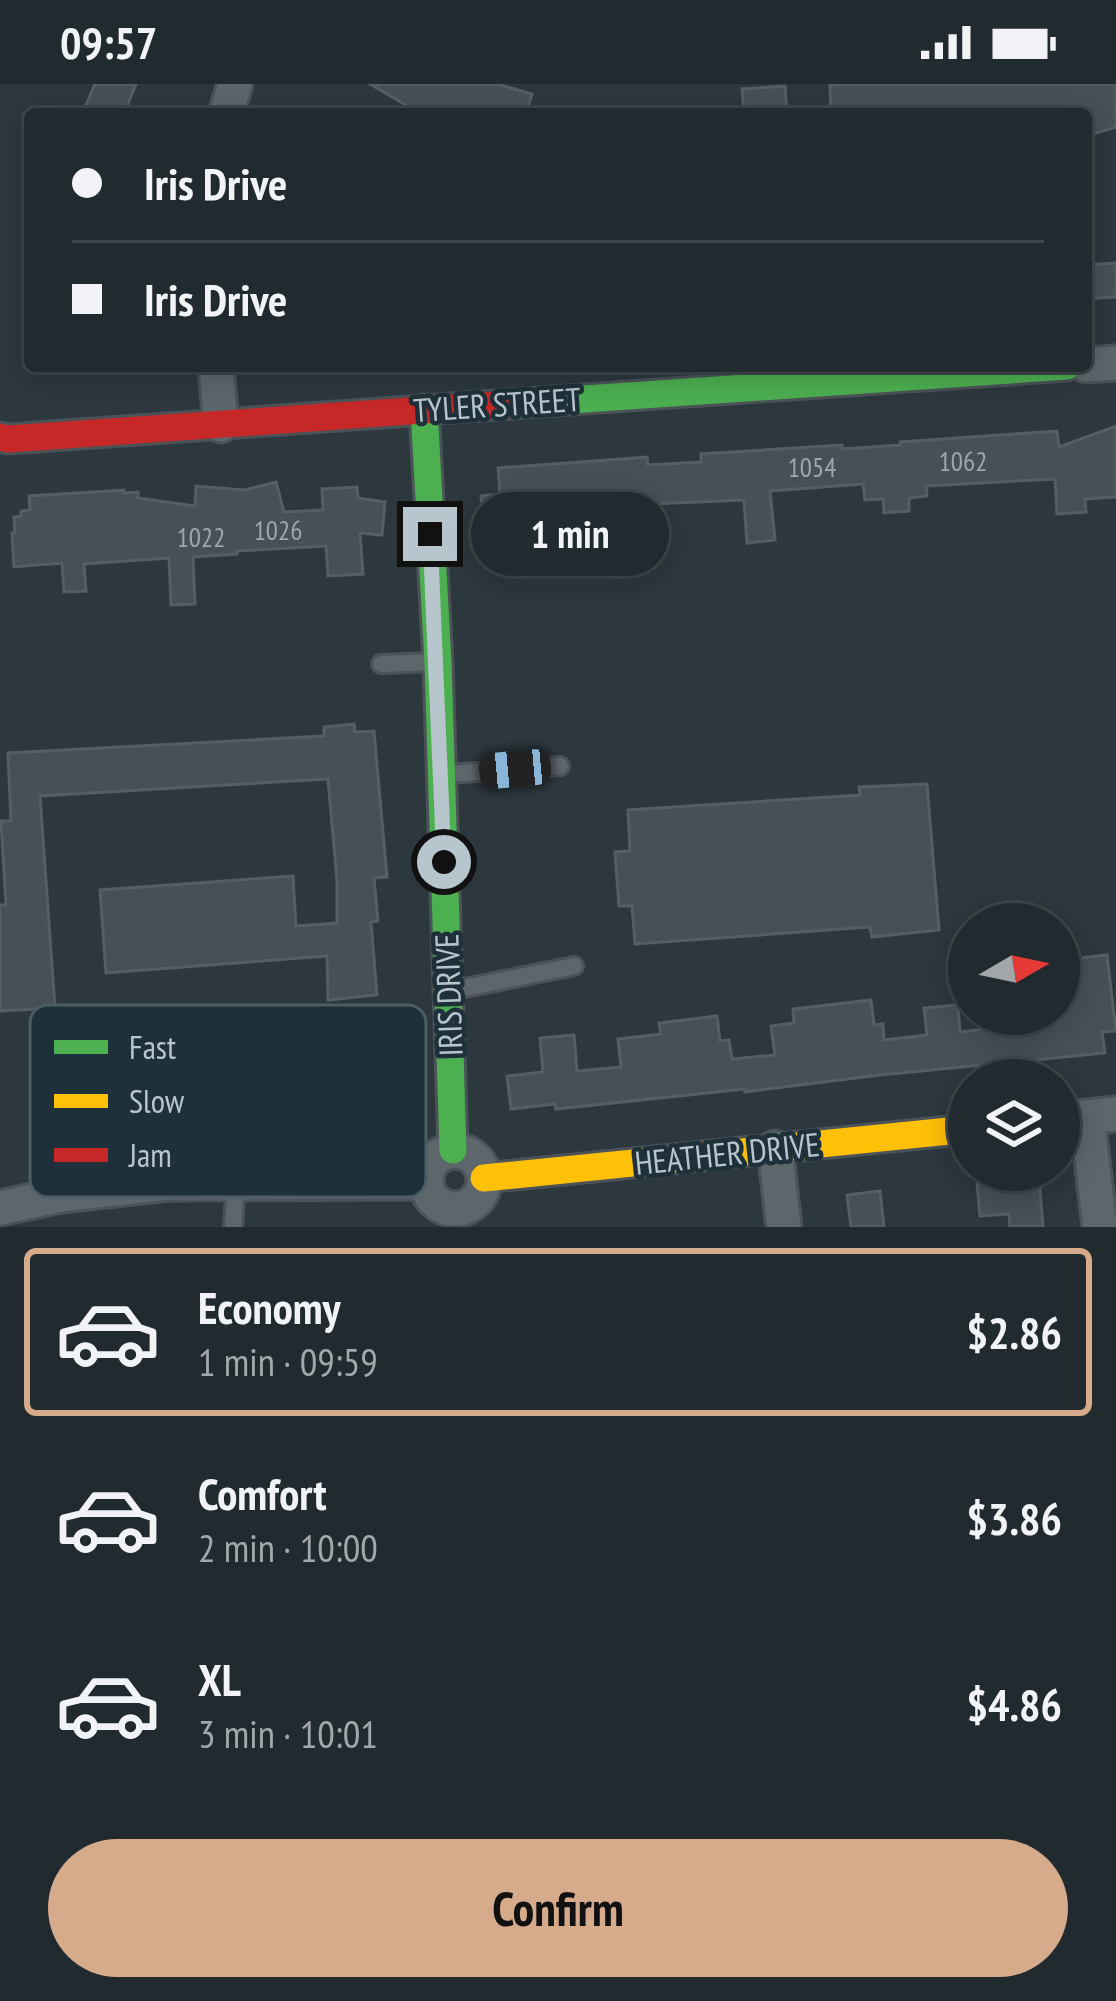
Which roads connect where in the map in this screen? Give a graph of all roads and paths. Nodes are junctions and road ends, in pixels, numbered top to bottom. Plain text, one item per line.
1 (217, 372) edge
2 (976, 372) edge
3 (424, 409) junction
4 (221, 425) junction
5 (0, 436) edge
6 (438, 662) junction
7 (381, 664) dead end
8 (560, 766) dead end
9 (441, 775) junction
10 (574, 966) dead end
11 (448, 992) junction
12 (1087, 1117) edge
13 (948, 1131) edge
14 (775, 1148) junction
15 (453, 1150) junction
16 (484, 1178) junction
17 (426, 1182) joint
18 (61, 1197) edge
19 (235, 1197) edge
20 (0, 1208) edge
21 (458, 1218) edge
22 (233, 1227) edge
23 (784, 1227) edge
24 (1100, 1227) edge

1 - 4 street
2 - 3 street, TYLER STREET
3 - 4 street, TYLER STREET
3 - 6 street, IRIS DRIVE
4 - 5 street, TYLER STREET
6 - 7 lane
6 - 9 street, IRIS DRIVE
8 - 9 lane
9 - 11 street, IRIS DRIVE
10 - 11 lane
11 - 15 street, IRIS DRIVE
12 - 24 street
13 - 14 street, HEATHER DRIVE
14 - 16 street, HEATHER DRIVE
14 - 23 street
15 - 16 street
15 - 17 street
16 - 21 street
17 - 21 street
18 - 20 street
19 - 22 lane

